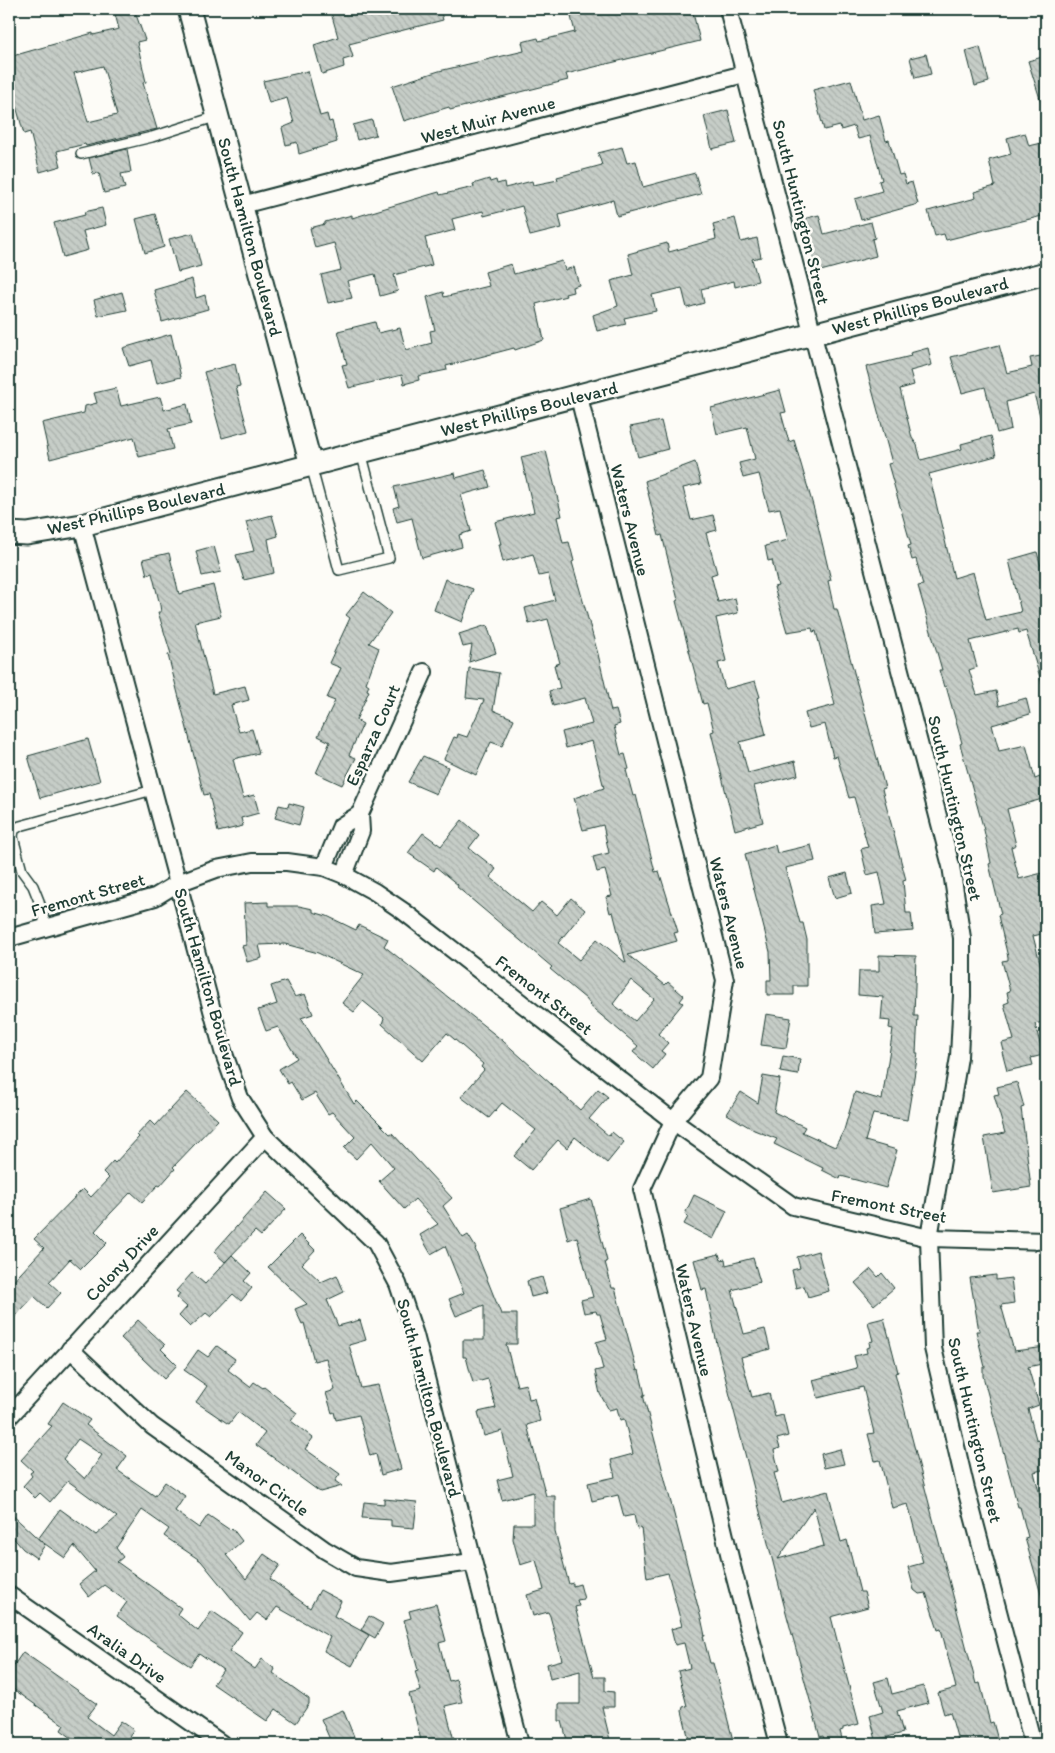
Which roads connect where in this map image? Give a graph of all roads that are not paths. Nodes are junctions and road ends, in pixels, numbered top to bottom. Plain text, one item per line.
1 (189, 9) edge
2 (728, 9) edge
3 (744, 74) junction
4 (218, 116) junction
5 (81, 154) dead end
6 (242, 205) junction
7 (1046, 273) edge
8 (811, 335) junction
9 (578, 397) junction
10 (361, 452) junction
11 (311, 465) junction
12 (82, 525) junction
13 (9, 533) edge
14 (424, 672) dead end
15 (153, 790) junction
16 (360, 814) junction
17 (324, 867) junction
18 (344, 875) junction
19 (178, 882) junction
20 (46, 927) junction
21 (9, 938) edge
22 (673, 1121) junction
23 (265, 1137) junction
24 (929, 1238) junction
25 (1046, 1241) edge
26 (70, 1349) junction
27 (9, 1417) edge
28 (472, 1562) junction
29 (9, 1595) edge
30 (222, 1744) edge
31 (520, 1744) edge
32 (779, 1744) edge
33 (1033, 1744) edge

1 - 4 street, South Hamilton Boulevard
2 - 3 street, South Huntington Street
3 - 6 street, West Muir Avenue
3 - 8 street, South Huntington Street
4 - 5 lane
4 - 6 street, South Hamilton Boulevard
6 - 11 street, South Hamilton Boulevard
7 - 8 street, West Phillips Boulevard
8 - 9 street, West Phillips Boulevard
8 - 24 street, South Huntington Street
9 - 10 street, West Phillips Boulevard
9 - 22 street, Waters Avenue
10 - 11 street, West Phillips Boulevard
10 - 11 lane
11 - 12 street, West Phillips Boulevard
12 - 13 street, West Phillips Boulevard
12 - 15 street, South Hamilton Boulevard
14 - 16 street, Esparza Court
15 - 19 street, South Hamilton Boulevard
15 - 20 lane
16 - 17 street, Esparza Court
16 - 18 street, Esparza Court
17 - 18 street, Fremont Street
17 - 19 street, Fremont Street
18 - 22 street, Fremont Street
19 - 20 street, Fremont Street
19 - 23 street, South Hamilton Boulevard
20 - 21 street, Fremont Street
22 - 24 street, Fremont Street
22 - 32 street, Waters Avenue
23 - 26 street, Colony Drive
23 - 28 street, South Hamilton Boulevard
24 - 25 street, Fremont Street
24 - 33 street, South Huntington Street
26 - 27 street, Colony Drive
26 - 28 street, Manor Circle
28 - 31 street, South Hamilton Boulevard
29 - 30 street, Aralia Drive

